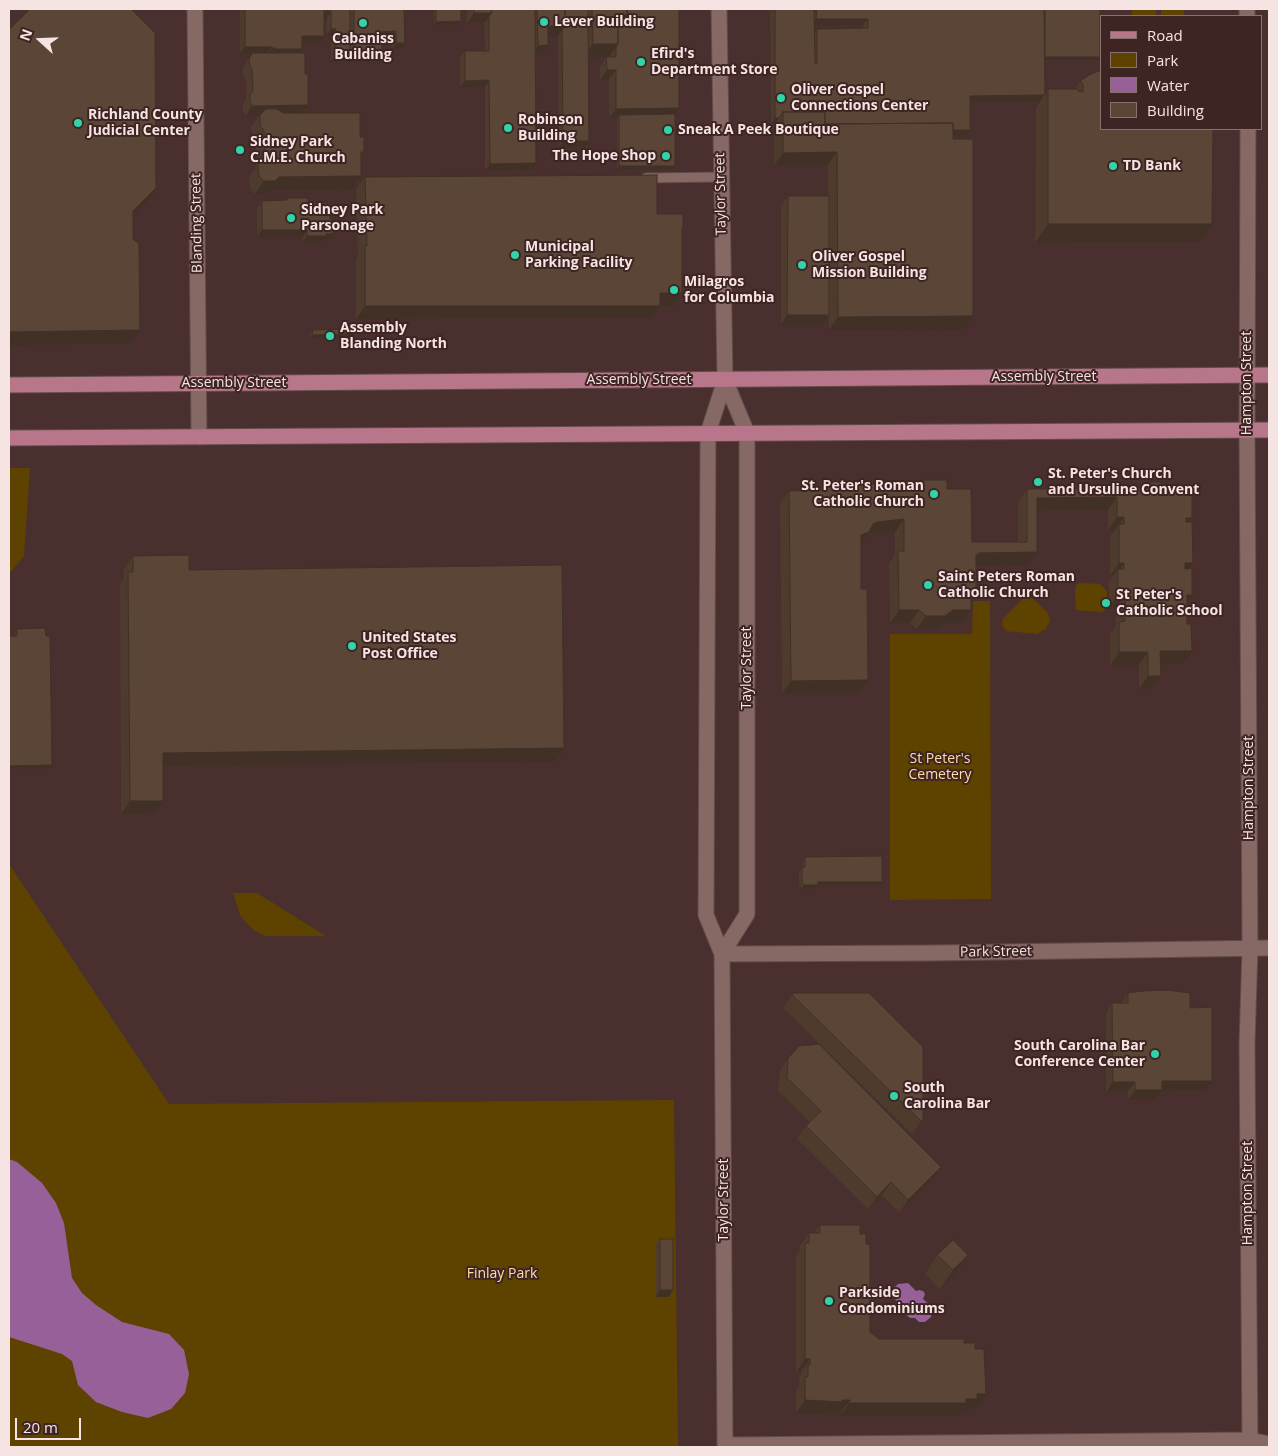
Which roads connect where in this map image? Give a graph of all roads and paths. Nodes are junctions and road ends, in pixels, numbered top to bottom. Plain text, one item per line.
1 (195, 9) edge
2 (719, 9) edge
3 (1248, 130) edge
4 (721, 177) junction
5 (640, 178) edge
6 (1247, 376) junction
7 (1269, 376) edge
8 (725, 380) junction
9 (199, 384) junction
10 (9, 385) edge
11 (1247, 430) junction
12 (1269, 430) edge
13 (708, 433) junction
14 (747, 433) junction
15 (199, 436) junction
16 (9, 438) edge
17 (1250, 948) junction
18 (1269, 948) edge
19 (722, 954) junction
20 (1250, 1444) edge
21 (1269, 1444) edge
22 (725, 1446) edge

1 - 9 main road, Blanding Street
2 - 4 main road, Taylor Street
3 - 6 main road, Hampton Street
4 - 5 lane
4 - 8 main road, Taylor Street
6 - 7 main road, Assembly Street
6 - 8 main road, Assembly Street
6 - 11 main road, Hampton Street
8 - 9 main road, Assembly Street
8 - 13 main road, Taylor Street
8 - 14 main road, Taylor Street
9 - 10 main road, Assembly Street
9 - 15 main road, Blanding Street
11 - 12 main road
11 - 14 main road
11 - 17 main road, Hampton Street
13 - 14 main road
13 - 15 main road
13 - 19 main road, Taylor Street
14 - 19 main road, Taylor Street
15 - 16 main road
17 - 18 main road, Park Street
17 - 19 main road, Park Street
17 - 20 main road, Hampton Street
19 - 22 main road, Taylor Street
20 - 21 main road
20 - 22 main road

